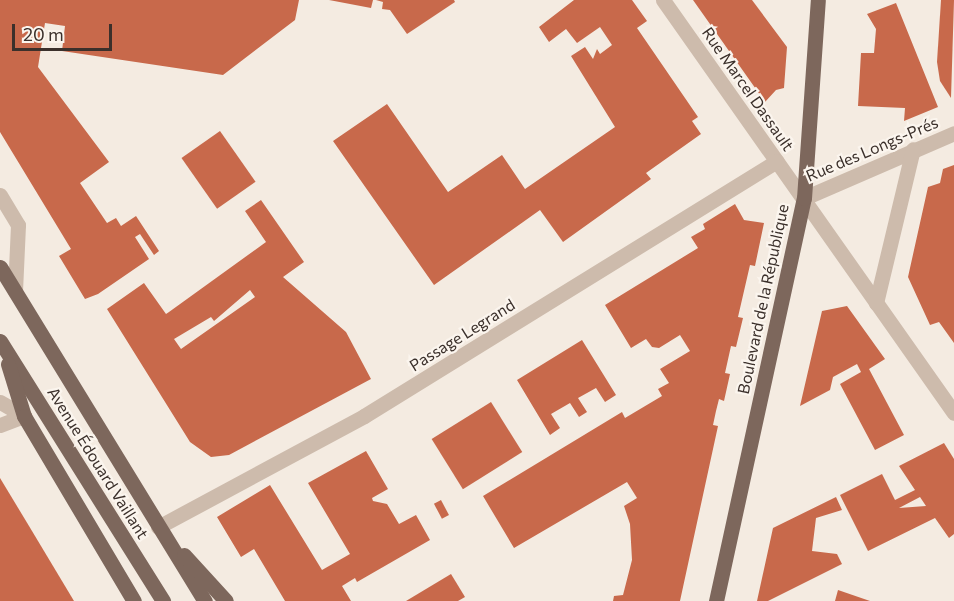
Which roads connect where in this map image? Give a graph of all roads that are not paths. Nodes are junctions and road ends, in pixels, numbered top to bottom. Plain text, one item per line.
1 (663, 0) edge
2 (818, 0) edge
3 (954, 133) edge
4 (913, 149) junction
5 (777, 161) junction
6 (0, 195) edge
7 (804, 198) junction
8 (0, 267) edge
9 (15, 291) junction
10 (876, 303) junction
11 (1, 342) edge
12 (0, 402) edge
13 (954, 413) edge
14 (24, 416) junction
15 (0, 425) edge
16 (158, 527) junction
17 (134, 601) edge
18 (163, 601) edge
19 (205, 601) edge
20 (226, 601) edge
21 (716, 601) edge

1 - 5 street, Rue Marcel Dassault
2 - 7 main road, Boulevard de la République
3 - 4 street, Rue des Longs-Prés
4 - 7 street, Rue des Longs-Prés
4 - 10 street
5 - 7 street, Rue Marcel Dassault
5 - 16 street, Passage Legrand
6 - 9 street
7 - 10 street, Rue Marcel Dassault
7 - 21 main road, Boulevard de la République
8 - 9 main road, Avenue Édouard Vaillant
9 - 16 main road, Avenue Édouard Vaillant
10 - 13 street, Rue Marcel Dassault
11 - 14 main road, Avenue Édouard Vaillant
11 - 18 main road, Avenue Édouard Vaillant
12 - 14 street, Avenue Édouard Vaillant
14 - 15 street
14 - 17 main road, Avenue Édouard Vaillant
16 - 19 main road, Avenue Édouard Vaillant
16 - 20 main road, Avenue Édouard Vaillant

